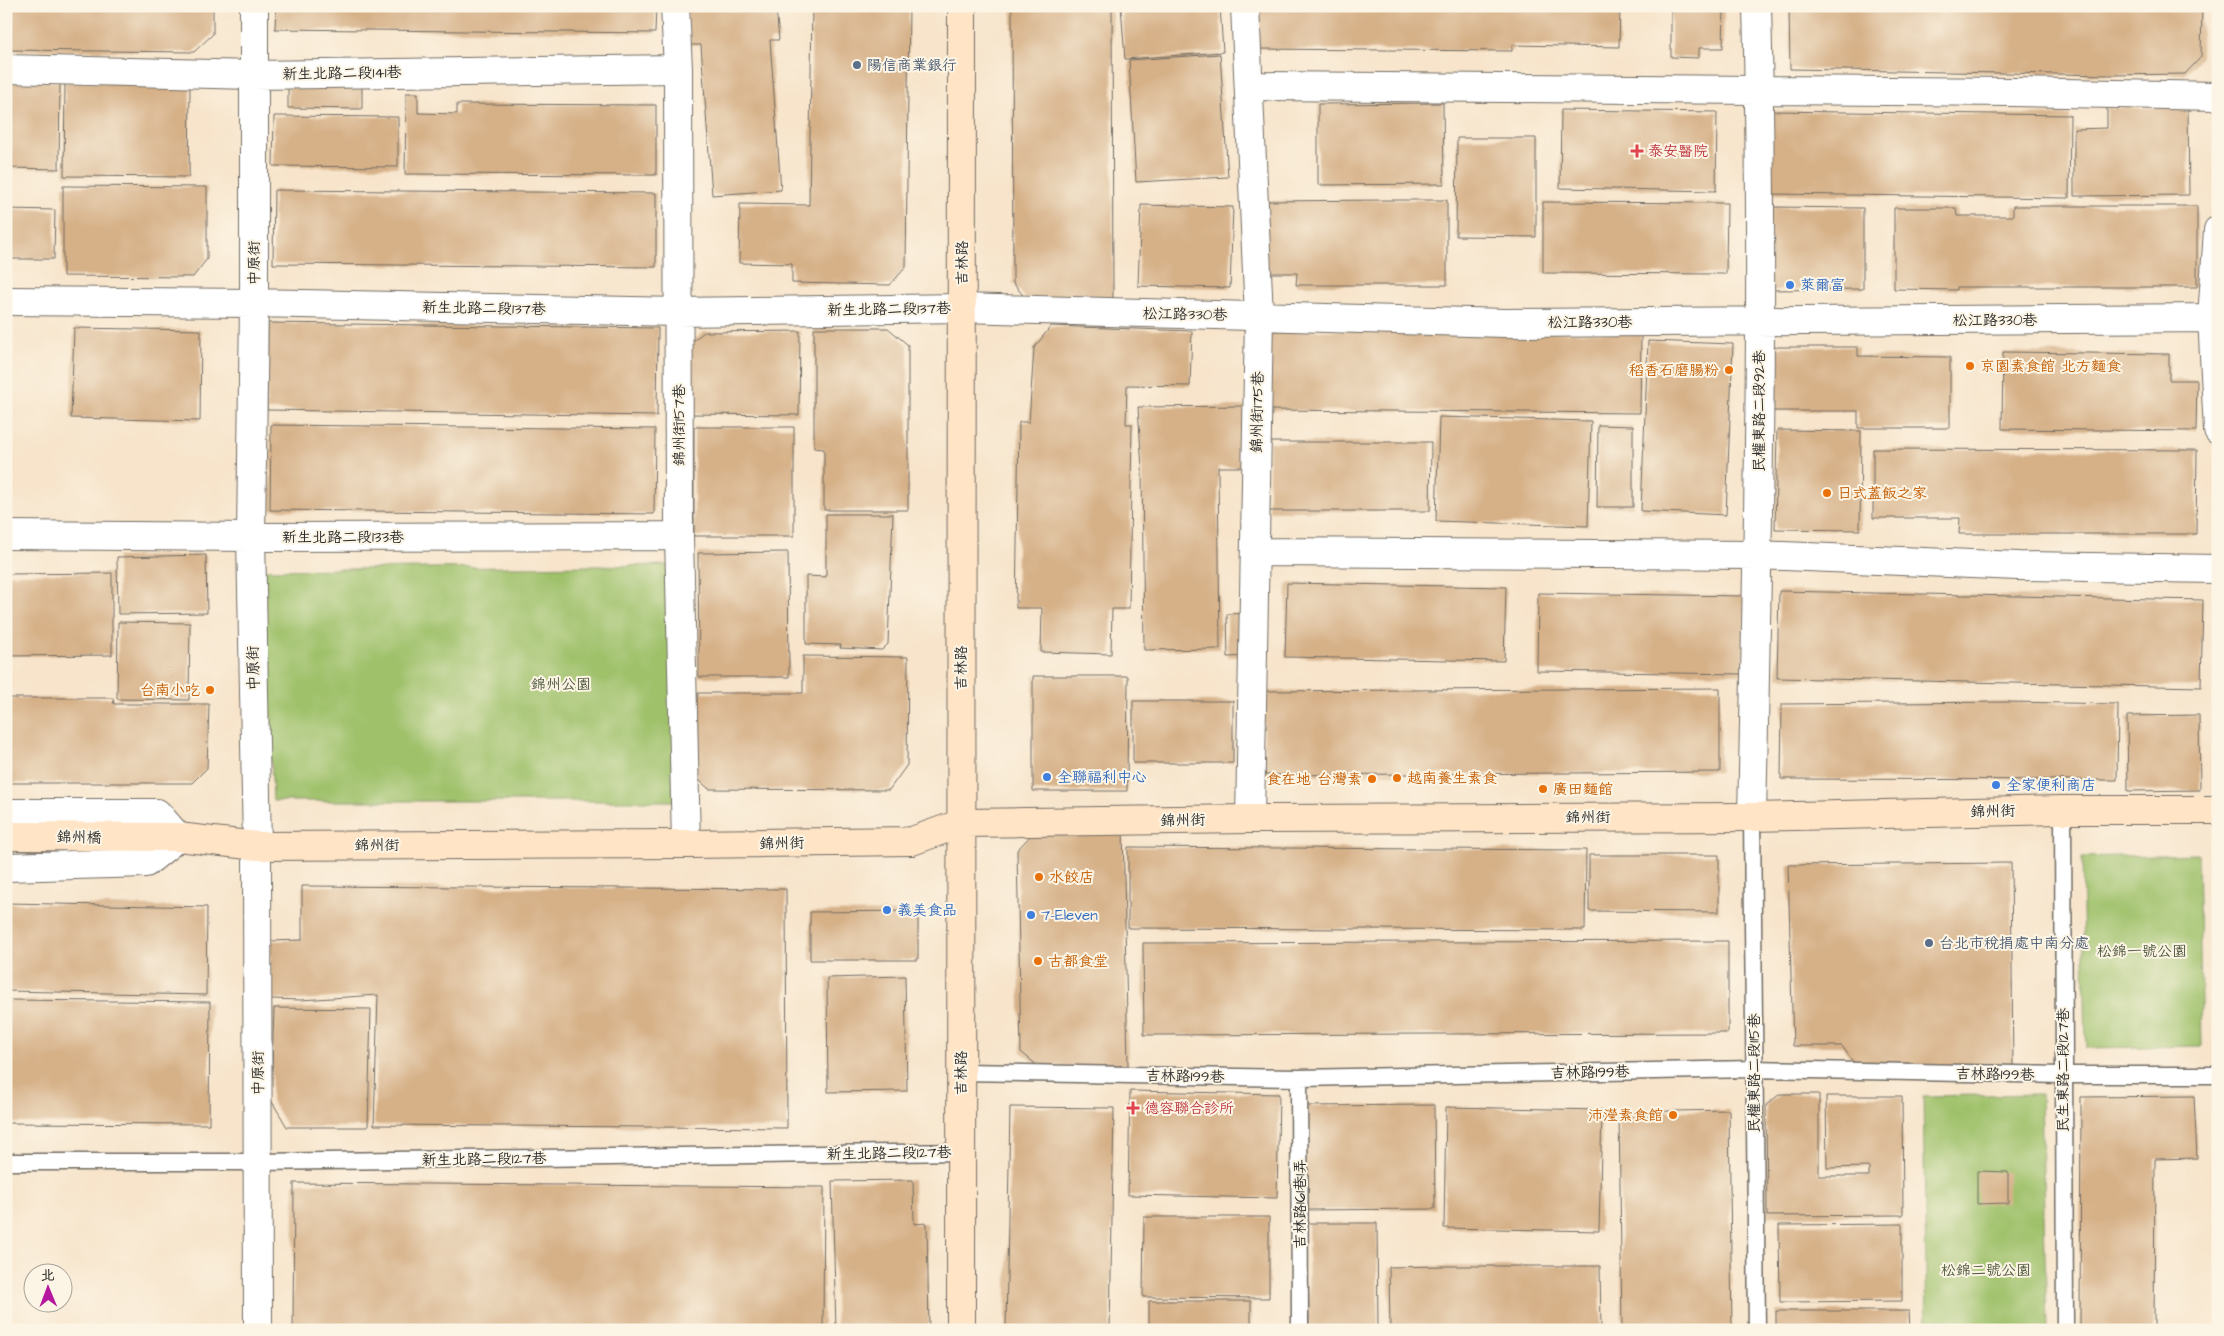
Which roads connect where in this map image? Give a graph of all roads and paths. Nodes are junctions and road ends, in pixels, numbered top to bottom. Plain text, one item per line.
1 (254, 6) edge
2 (675, 6) edge
3 (962, 6) edge
4 (1245, 6) edge
5 (1757, 6) edge
6 (6, 69) edge
7 (678, 69) junction
8 (254, 75) junction
9 (1249, 86) junction
10 (1759, 90) junction
11 (2218, 96) edge
12 (2218, 230) edge
13 (6, 301) edge
14 (254, 303) junction
15 (962, 308) junction
16 (678, 312) junction
17 (1259, 316) junction
18 (2215, 318) edge
19 (1760, 321) junction
20 (2218, 430) edge
21 (6, 535) edge
22 (680, 536) junction
23 (251, 537) junction
24 (1255, 552) junction
25 (1758, 555) junction
26 (2218, 569) edge
27 (2063, 810) junction
28 (2218, 810) edge
29 (6, 813) edge
30 (1752, 817) junction
31 (1250, 819) junction
32 (962, 823) junction
33 (6, 836) edge
34 (165, 838) junction
35 (686, 844) junction
36 (257, 846) junction
37 (6, 867) edge
38 (1753, 1069) junction
39 (962, 1072) junction
40 (2062, 1075) junction
41 (2218, 1075) edge
42 (1299, 1078) junction
43 (961, 1152) junction
44 (6, 1162) edge
45 (258, 1162) junction
46 (258, 1330) edge
47 (961, 1330) edge
48 (1300, 1330) edge
49 (1757, 1330) edge
50 (2065, 1330) edge

1 - 8 street, 中原街
2 - 7 street, 錦州街157巷
3 - 15 street, 吉林路
4 - 9 street, 錦州街175巷
5 - 10 street, 民權東路二段92巷
6 - 8 street, 新生北路二段141巷
7 - 8 street, 新生北路二段141巷
7 - 16 street, 錦州街157巷
8 - 14 street, 中原街
9 - 10 street
9 - 17 street, 錦州街175巷
10 - 11 street
10 - 19 street, 民權東路二段92巷
12 - 18 street
13 - 14 street, 新生北路二段137巷
14 - 16 street, 新生北路二段137巷
14 - 23 street, 中原街
15 - 16 street, 新生北路二段137巷
15 - 17 street, 松江路330巷
15 - 32 street, 吉林路
16 - 22 street, 錦州街157巷
17 - 19 street, 松江路330巷
17 - 24 street, 錦州街175巷
18 - 19 street, 松江路330巷
18 - 20 street
19 - 25 street, 民權東路二段92巷
21 - 23 street, 新生北路二段133巷
22 - 23 street, 新生北路二段133巷
22 - 35 street, 錦州街157巷
23 - 36 street, 中原街
24 - 25 street
24 - 31 street, 錦州街175巷
25 - 26 street
25 - 30 street, 民權東路二段92巷
27 - 28 street, 錦州街
27 - 30 street, 錦州街
27 - 40 lane, 民生東路二段127巷
29 - 34 street
30 - 31 street, 錦州街
30 - 38 lane, 民權東路二段115巷
31 - 32 street, 錦州街
32 - 35 street, 錦州街
32 - 39 street, 吉林路
33 - 34 street, 錦州橋
34 - 36 street, 錦州街
34 - 37 street
35 - 36 street, 錦州街
36 - 45 street, 中原街
38 - 40 lane, 吉林路199巷
38 - 42 lane, 吉林路199巷
38 - 49 lane, 民權東路二段115巷
39 - 42 lane, 吉林路199巷
39 - 43 street, 吉林路
40 - 41 lane, 吉林路199巷
40 - 50 lane, 民生東路二段127巷
42 - 48 lane, 吉林路161巷1弄
43 - 45 lane, 新生北路二段127巷
43 - 47 street, 吉林路
44 - 45 lane, 新生北路二段127巷
45 - 46 street, 中原街

